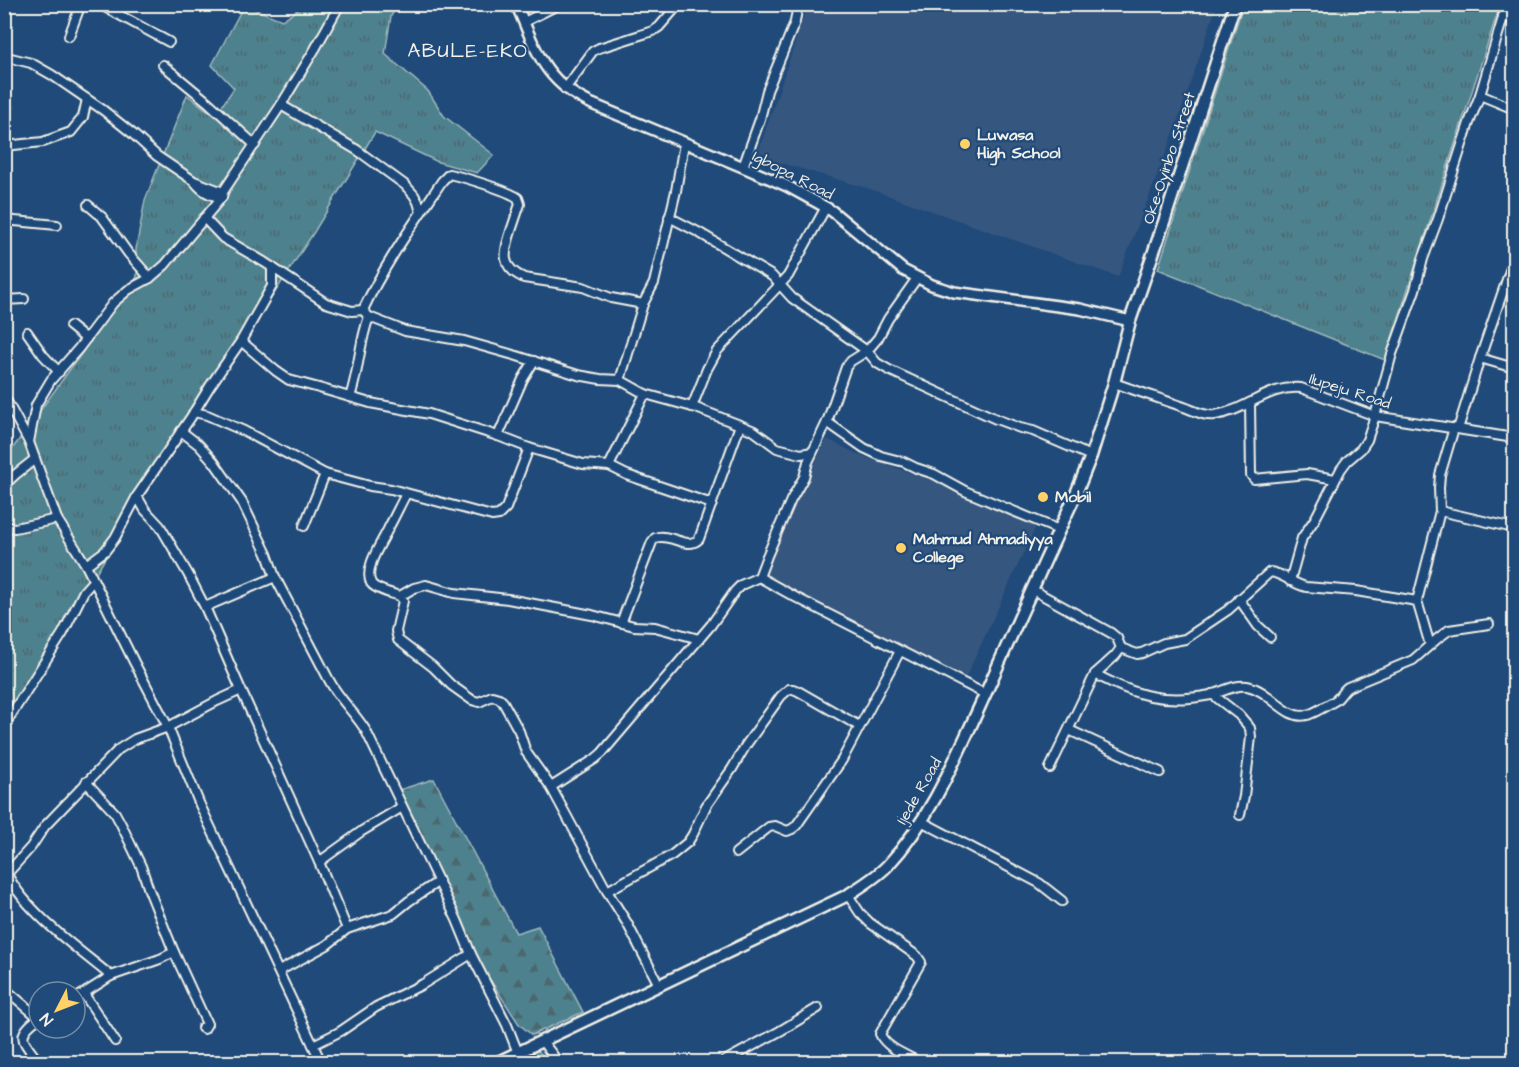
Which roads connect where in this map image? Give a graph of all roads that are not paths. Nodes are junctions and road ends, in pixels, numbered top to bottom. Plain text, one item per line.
1 (81, 4) edge
2 (99, 4) edge
3 (340, 4) edge
4 (516, 4) edge
5 (560, 4) edge
6 (679, 4) edge
7 (798, 4) edge
8 (1235, 4) edge
9 (1507, 4) edge
10 (1503, 16) junction
11 (1515, 20) edge
12 (524, 22) junction
13 (69, 36) dead end
14 (169, 42) dead end
15 (4, 60) edge
16 (163, 65) dead end
17 (565, 89) junction
18 (1480, 95) junction
19 (87, 99) junction
20 (281, 105) junction
21 (8, 109) dead end
22 (1515, 109) edge
23 (684, 143) junction
24 (255, 145) junction
25 (5, 146) edge
26 (4, 151) edge
27 (743, 167) junction
28 (194, 181) junction
29 (201, 191) junction
30 (223, 195) junction
31 (88, 205) dead end
32 (826, 207) junction
33 (211, 210) junction
34 (422, 212) junction
35 (669, 217) junction
36 (204, 218) junction
37 (4, 220) edge
38 (57, 225) dead end
39 (1515, 259) edge
40 (272, 267) junction
41 (150, 278) junction
42 (917, 278) junction
43 (779, 284) junction
44 (24, 299) dead end
45 (4, 300) edge
46 (643, 304) junction
47 (366, 314) junction
48 (1130, 321) junction
49 (70, 326) dead end
50 (27, 332) dead end
51 (86, 339) junction
52 (241, 341) junction
53 (867, 351) junction
54 (1480, 358) junction
55 (534, 361) junction
56 (1515, 368) edge
57 (59, 372) junction
58 (620, 380) junction
59 (1114, 383) junction
60 (645, 394) junction
61 (4, 396) edge
62 (350, 398) junction
63 (1250, 403) junction
64 (692, 407) junction
65 (195, 412) junction
66 (1375, 416) junction
67 (826, 422) junction
68 (740, 425) junction
69 (1456, 428) junction
70 (181, 431) junction
71 (498, 436) junction
72 (1515, 438) edge
73 (29, 442) junction
74 (529, 448) junction
75 (812, 452) junction
76 (801, 454) junction
77 (1091, 456) junction
78 (35, 459) junction
79 (808, 462) junction
80 (609, 466) junction
81 (326, 474) junction
82 (1335, 479) junction
83 (4, 485) edge
84 (405, 494) junction
85 (136, 496) junction
86 (712, 504) junction
87 (1440, 511) junction
88 (57, 519) junction
89 (4, 526) edge
90 (304, 526) dead end
91 (1515, 528) edge
92 (1059, 530) junction
93 (86, 565) junction
94 (275, 577) junction
95 (759, 577) junction
96 (93, 581) junction
97 (1290, 581) junction
98 (1033, 590) junction
99 (400, 596) junction
100 (1239, 599) junction
101 (1417, 601) junction
102 (205, 607) junction
103 (621, 623) junction
104 (1489, 624) dead end
105 (1270, 638) dead end
106 (699, 639) junction
107 (1430, 645) junction
108 (1121, 648) junction
109 (900, 651) junction
110 (1095, 674) junction
111 (241, 690) junction
112 (985, 694) junction
113 (1212, 694) junction
114 (4, 726) edge
115 (859, 726) junction
116 (168, 727) junction
117 (1069, 730) junction
118 (1050, 768) dead end
119 (1160, 772) dead end
120 (86, 782) junction
121 (551, 787) junction
122 (402, 807) junction
123 (1240, 815) dead end
124 (921, 821) junction
125 (736, 853) dead end
126 (319, 862) junction
127 (6, 875) edge
128 (439, 881) junction
129 (607, 891) junction
130 (848, 895) junction
131 (1062, 901) dead end
132 (347, 929) junction
133 (174, 952) junction
134 (471, 954) junction
135 (279, 971) junction
136 (111, 976) junction
137 (659, 985) junction
138 (4, 988) edge
139 (87, 992) edge
140 (87, 999) edge
141 (27, 1008) edge
142 (818, 1008) dead end
143 (27, 1026) edge
144 (202, 1028) dead end
145 (115, 1041) dead end
146 (542, 1041) junction
147 (313, 1045) junction
148 (518, 1053) junction
149 (39, 1062) edge
150 (321, 1062) edge
151 (498, 1062) edge
152 (558, 1062) edge
153 (723, 1062) edge
154 (919, 1062) edge

1 - 13 street
2 - 14 street
3 - 20 street
4 - 12 street, Igbopa Road
5 - 12 street
6 - 17 street
7 - 27 street
8 - 48 main road, Oke-Oyinbo Street
9 - 10 street
10 - 11 street
10 - 18 street
12 - 17 street, Igbopa Road
15 - 19 street
16 - 24 street
17 - 23 street, Igbopa Road
18 - 22 street
18 - 66 street
19 - 25 street
19 - 28 street
20 - 24 street
20 - 34 street
21 - 25 street
23 - 27 street, Igbopa Road
23 - 35 street
24 - 30 street
25 - 26 street
27 - 32 street, Igbopa Road
28 - 29 street
28 - 30 street
29 - 30 street
29 - 33 street
30 - 33 street
31 - 41 street
32 - 42 street, Igbopa Road
32 - 43 street
33 - 36 street
34 - 46 street
34 - 47 street
35 - 43 street
35 - 46 street
36 - 40 street
36 - 41 street
37 - 38 street
39 - 54 street
40 - 47 street
40 - 52 street
41 - 51 street
42 - 48 street, Igbopa Road
42 - 53 street
43 - 53 street
43 - 64 street
44 - 45 street
46 - 58 street
47 - 55 street
47 - 62 street
48 - 59 main road, Ijede Road
49 - 51 street
50 - 57 street
51 - 57 street
52 - 62 street
52 - 65 street
53 - 67 street
53 - 77 street
54 - 56 street
54 - 69 street
55 - 58 street
55 - 71 street
57 - 73 street
58 - 60 street
59 - 63 street, Ilupeju Road
59 - 77 main road, Ijede Road
60 - 64 street
60 - 80 street
61 - 73 street
62 - 71 street
63 - 66 street, Ilupeju Road
63 - 82 street
64 - 68 street
65 - 70 street
65 - 81 street
66 - 69 street, Ilupeju Road
66 - 82 street
67 - 75 street
67 - 92 street
68 - 76 street
68 - 86 street
69 - 72 street, Ilupeju Road
69 - 87 street
70 - 85 street
70 - 94 street
71 - 74 street
73 - 78 street
74 - 80 street
74 - 84 street
75 - 76 street
75 - 79 street
76 - 79 street
77 - 92 main road, Ijede Road
78 - 83 street
78 - 88 street
79 - 95 street
80 - 86 street
81 - 84 street
81 - 90 street
82 - 97 street
84 - 99 street
85 - 93 street
85 - 102 street
86 - 103 street
87 - 91 street
87 - 101 street
88 - 89 street
88 - 93 street
92 - 98 main road, Ijede Road
93 - 96 street
94 - 102 street
94 - 122 street
95 - 106 street
95 - 109 street
96 - 114 street
96 - 116 street
97 - 100 street
97 - 101 street
98 - 108 street
98 - 112 main road, Ijede Road
99 - 103 street
99 - 121 street
100 - 105 street
100 - 108 street
101 - 107 street
102 - 111 street
103 - 106 street
104 - 107 street
106 - 121 street
107 - 113 street
108 - 110 street
109 - 112 street
109 - 115 street
110 - 113 street
110 - 117 street
111 - 116 street
111 - 126 street
112 - 124 main road, Ijede Road
113 - 123 street
115 - 125 street
115 - 129 street
116 - 120 street
116 - 135 street
117 - 118 street
117 - 119 street
120 - 127 street
120 - 133 street
121 - 129 street
122 - 126 street
122 - 128 street
124 - 130 main road, Ijede Road
124 - 131 street
126 - 132 street
127 - 136 street
128 - 132 street
128 - 134 street
129 - 137 street
130 - 137 main road, Ijede Road
130 - 154 street
132 - 135 street
133 - 136 street
133 - 144 street
134 - 147 street
134 - 148 street
135 - 147 street
136 - 139 street
137 - 146 main road, Ijede Road
138 - 141 street
140 - 145 street
142 - 153 street
143 - 149 street
146 - 148 main road, Ijede Road
146 - 152 street
147 - 150 street
148 - 151 main road, Ijede Road

